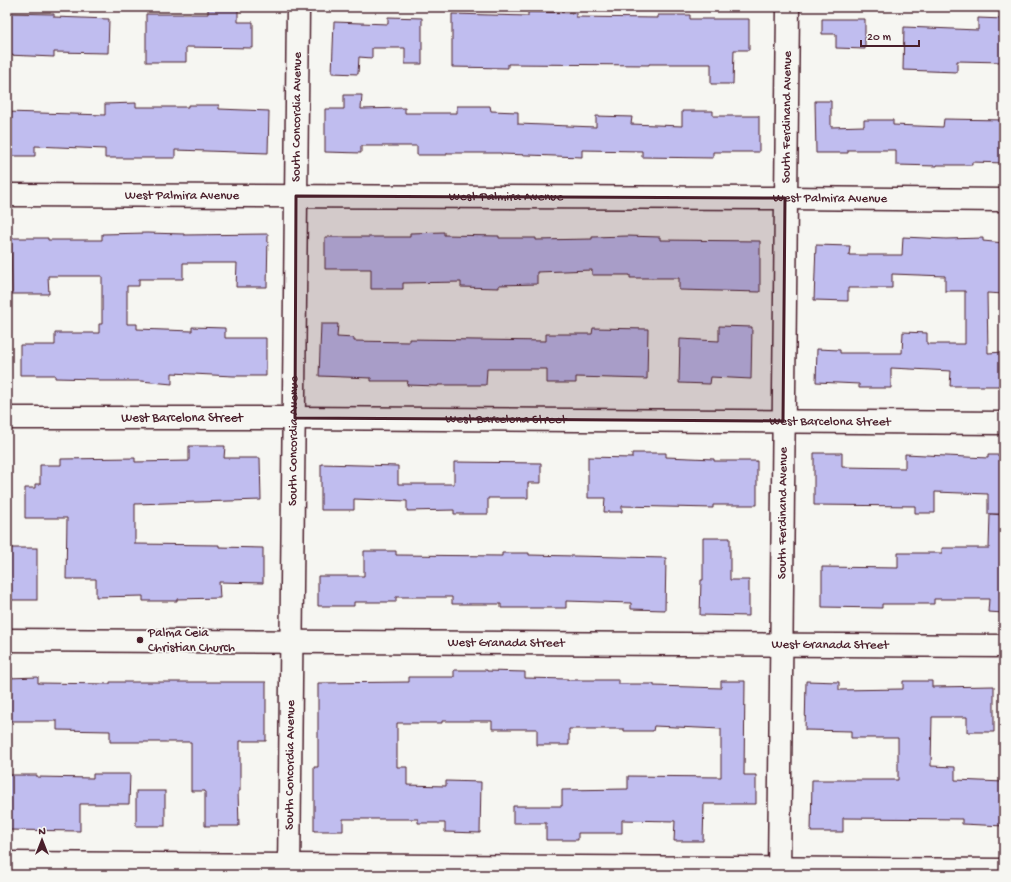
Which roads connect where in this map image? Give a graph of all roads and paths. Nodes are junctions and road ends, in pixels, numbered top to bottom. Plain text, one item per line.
1 (298, 7) edge
2 (788, 7) edge
3 (7, 195) edge
4 (296, 196) junction
5 (785, 198) junction
6 (1004, 200) edge
7 (7, 418) edge
8 (295, 418) junction
9 (783, 421) junction
10 (1004, 423) edge
11 (7, 640) edge
12 (292, 641) junction
13 (781, 644) junction
14 (1004, 646) edge
15 (7, 863) edge
16 (289, 870) edge
17 (1004, 870) edge
18 (779, 871) edge
19 (977, 872) edge

1 - 4 street, South Concordia Avenue
2 - 5 street, South Ferdinand Avenue
3 - 4 street, West Palmira Avenue
4 - 5 street, West Palmira Avenue
4 - 8 street, South Concordia Avenue
5 - 6 street, West Palmira Avenue
5 - 9 street, South Ferdinand Avenue
7 - 8 street, West Barcelona Street
8 - 9 street, West Barcelona Street
8 - 12 street, South Concordia Avenue
9 - 10 street, West Barcelona Street
9 - 13 street, South Ferdinand Avenue
11 - 12 street, West Granada Street
12 - 13 street, West Granada Street
12 - 16 street, South Concordia Avenue
13 - 14 street, West Granada Street
13 - 18 street, South Ferdinand Avenue
15 - 16 street
16 - 18 street
17 - 19 street
18 - 19 street

